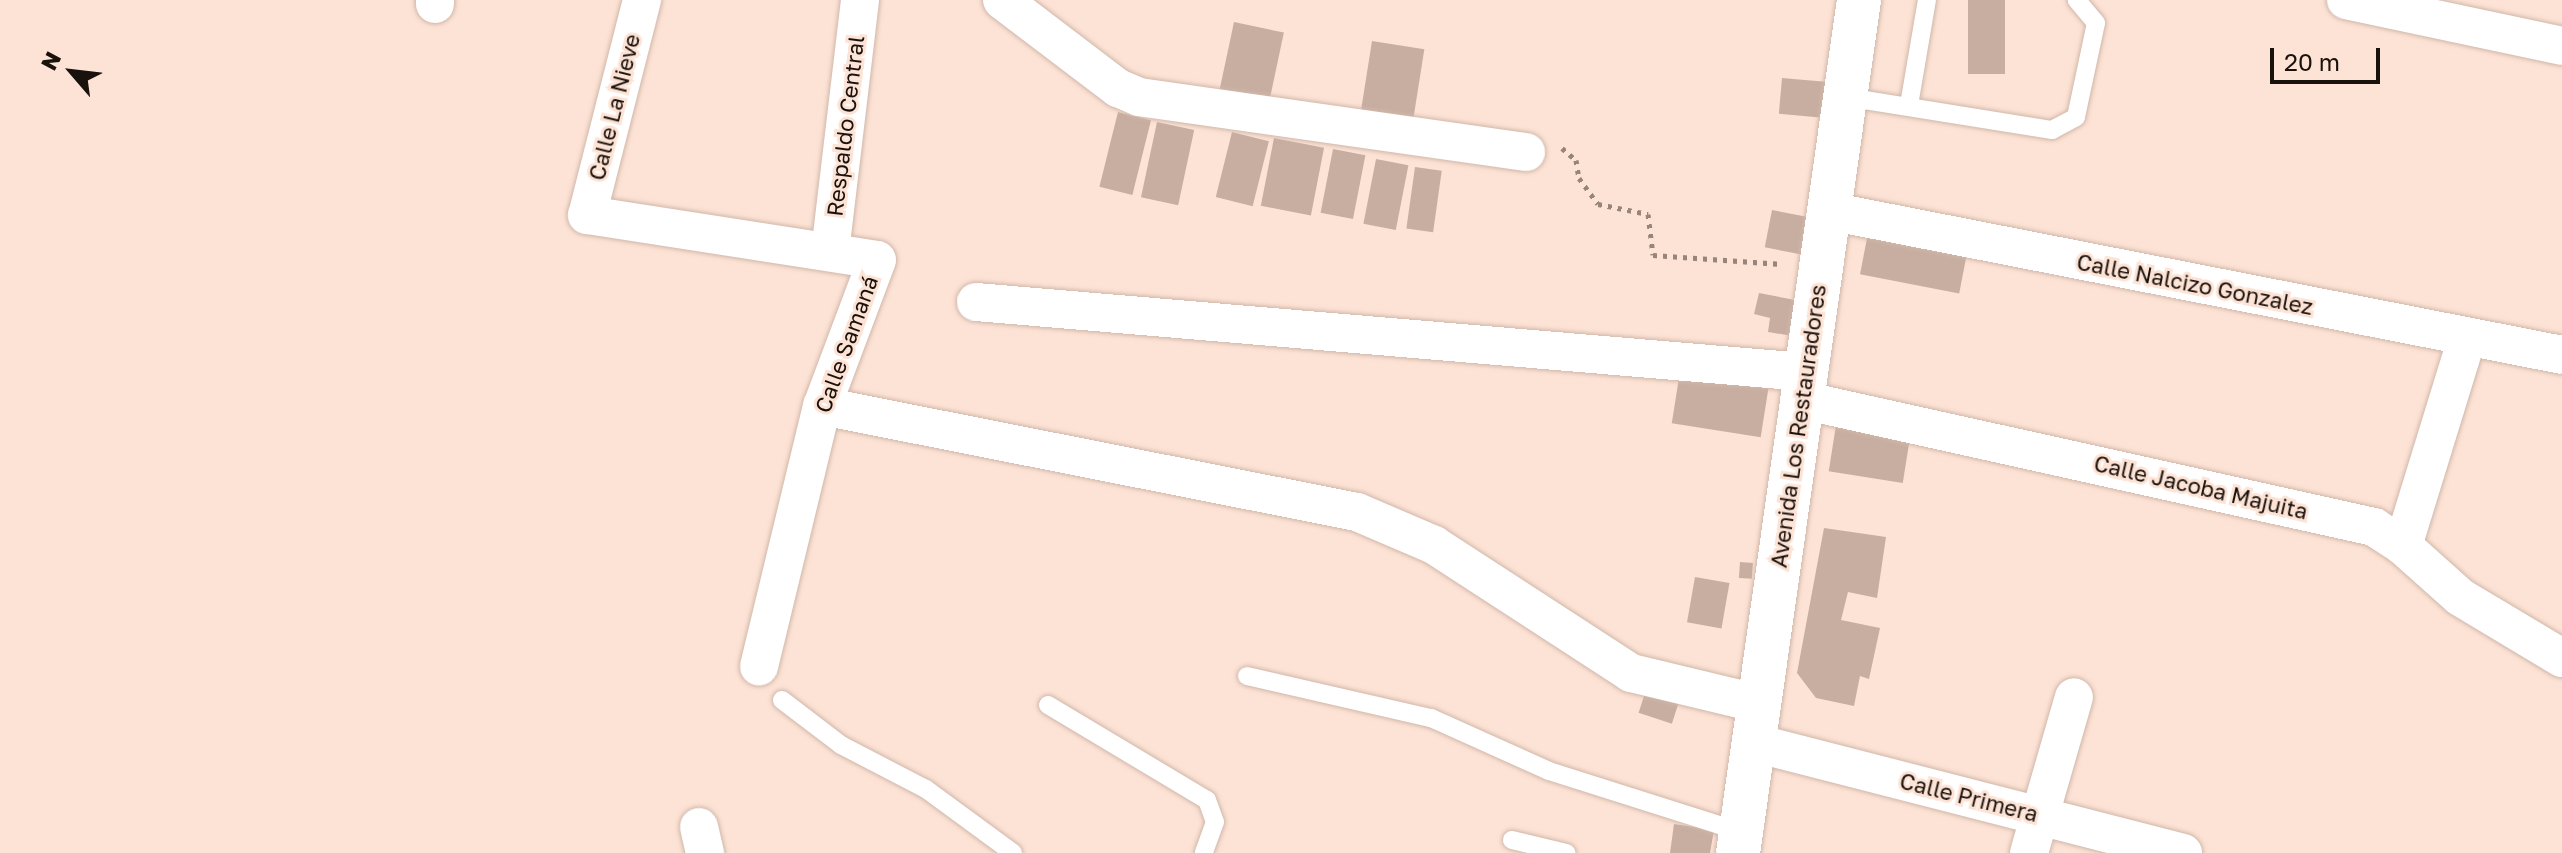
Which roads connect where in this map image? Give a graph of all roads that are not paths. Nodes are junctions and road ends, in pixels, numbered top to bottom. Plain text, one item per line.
1 (642, 0) edge
2 (860, 0) edge
3 (1002, 0) edge
4 (1859, 0) edge
5 (1927, 0) edge
6 (2077, 0) edge
7 (2346, 0) edge
8 (2562, 46) edge
9 (1846, 97) junction
10 (1909, 105) junction
11 (1526, 152) road end
12 (1829, 211) junction
13 (587, 215) joint
14 (830, 252) junction
15 (976, 302) dead end
16 (2467, 338) junction
17 (2562, 355) edge
18 (1804, 386) junction
19 (822, 406) junction
20 (2403, 546) junction
21 (2562, 658) edge
22 (759, 667) dead end
23 (1247, 676) dead end
24 (2074, 697) dead end
25 (782, 700) dead end
26 (1048, 705) dead end
27 (1758, 724) junction
28 (2040, 814) junction
29 (1512, 840) dead end
30 (1739, 843) edge
31 (1013, 853) edge
32 (1204, 853) edge
33 (1566, 853) edge
34 (2029, 853) edge
35 (2183, 853) edge

1 - 13 street, Calle La Nieve
2 - 14 street, Respaldo Central
3 - 11 street
4 - 9 street, Avenida Los Restauradores
5 - 10 lane
6 - 10 lane
7 - 8 street
9 - 10 lane
9 - 12 street, Avenida Los Restauradores
12 - 16 street, Calle Nalcizo Gonzalez
12 - 18 street, Avenida Los Restauradores
13 - 14 street, Calle Samaná
14 - 19 street, Calle Samaná
15 - 18 street, Calle Jacoba Majuita
16 - 17 street, Calle Nalcizo Gonzalez
16 - 20 street
18 - 20 street, Calle Jacoba Majuita
18 - 27 street, Avenida Los Restauradores
19 - 22 street, Calle Samaná
19 - 27 street, Calle Primera
20 - 21 street, Calle Jacoba Majuita
23 - 30 lane
24 - 28 street
25 - 31 lane
26 - 32 lane
27 - 28 street, Calle Primera
27 - 30 street, Avenida Los Restauradores
28 - 34 street
28 - 35 street, Calle Primera
29 - 33 lane

